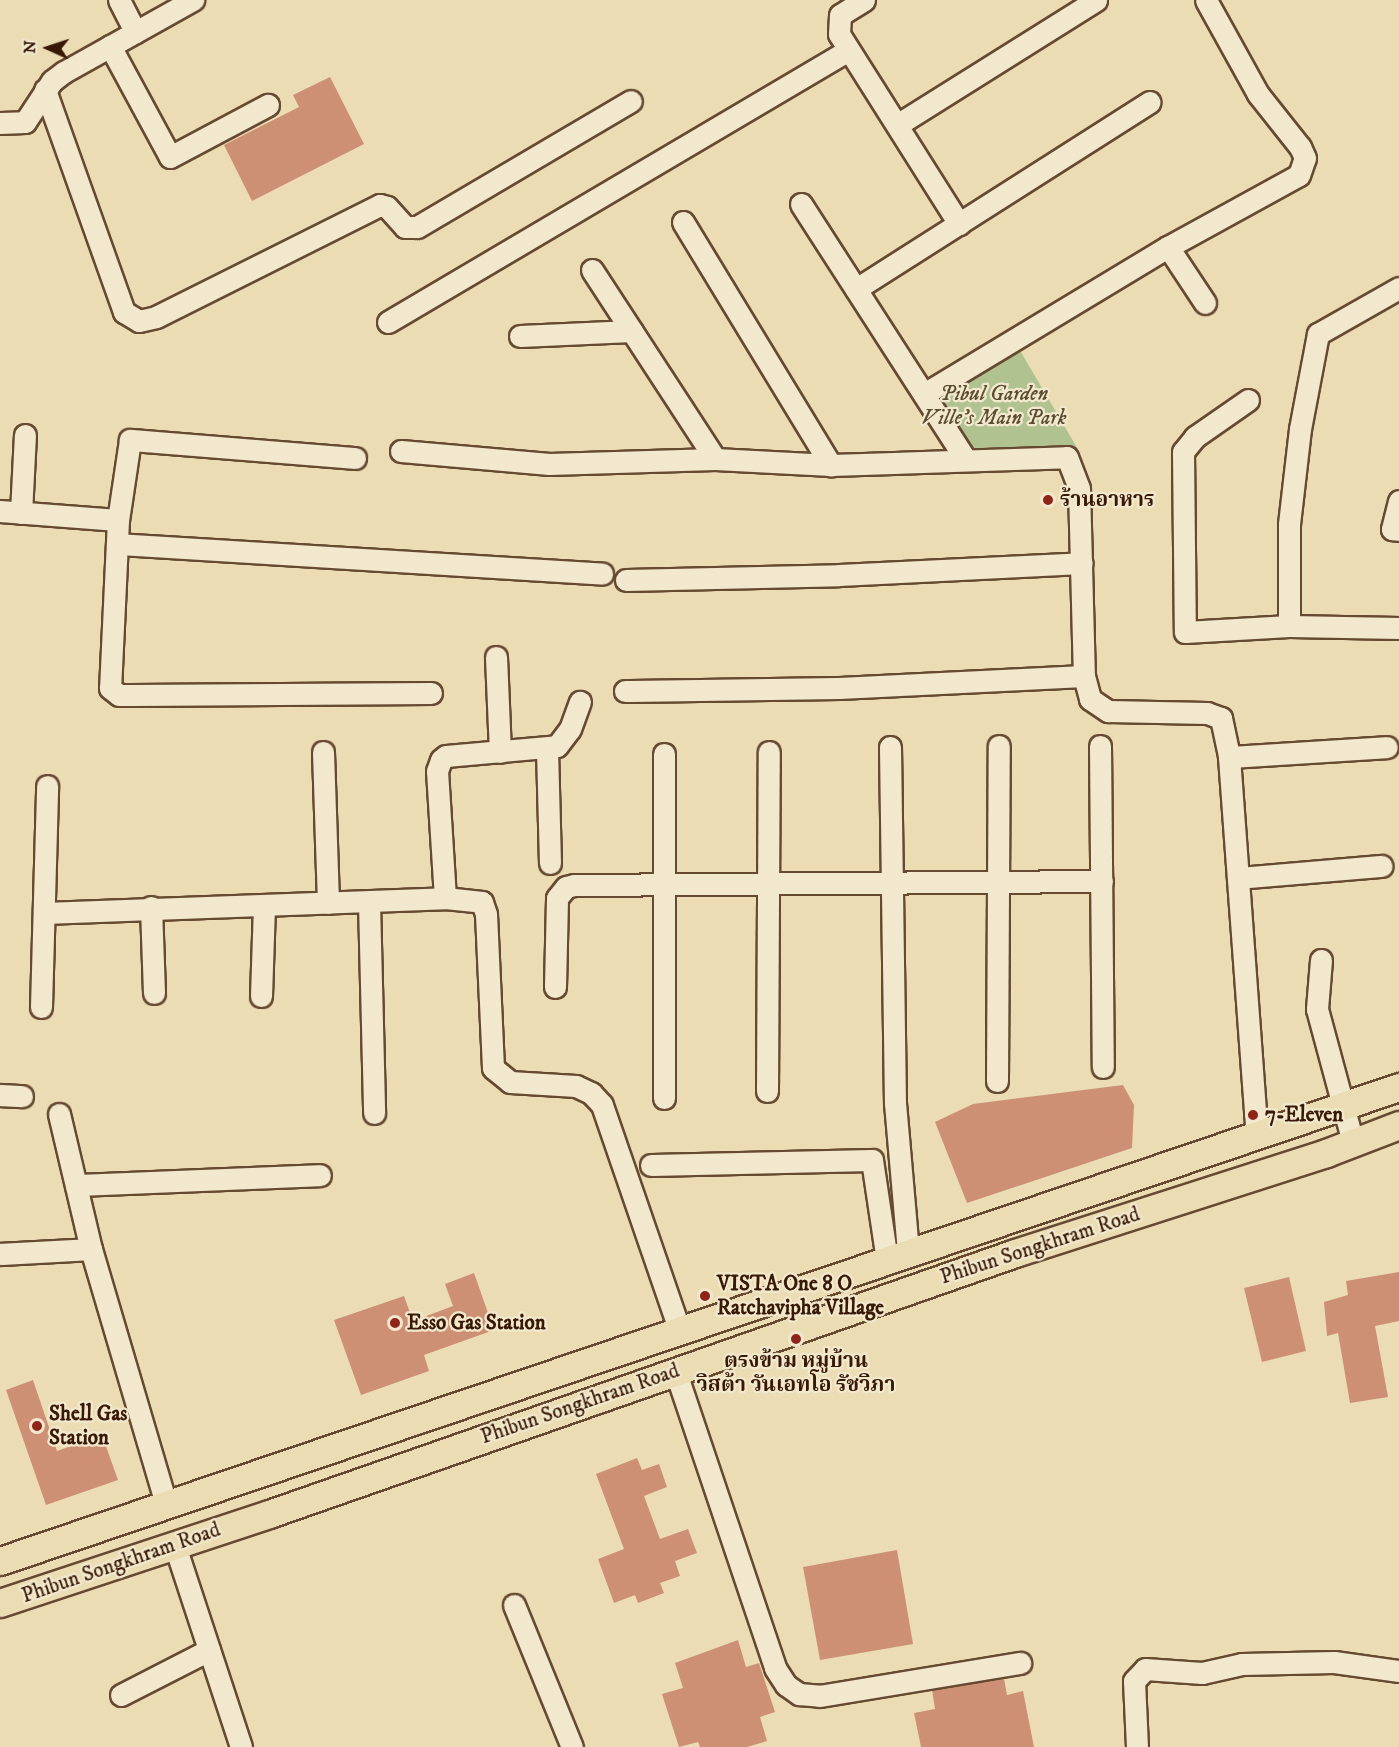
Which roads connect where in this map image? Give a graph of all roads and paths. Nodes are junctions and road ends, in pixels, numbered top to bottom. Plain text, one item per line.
1 (119, 0) edge
2 (193, 0) edge
3 (864, 0) edge
4 (1096, 0) edge
5 (1206, 0) edge
6 (135, 32) junction
7 (110, 46) junction
8 (848, 51) junction
9 (45, 90) junction
10 (631, 101) dead end
11 (1150, 102) dead end
12 (268, 105) dead end
13 (0, 123) edge
14 (897, 125) junction
15 (801, 204) dead end
16 (683, 222) dead end
17 (959, 224) junction
18 (1168, 247) junction
19 (592, 270) dead end
20 (1399, 288) edge
21 (856, 289) junction
22 (1205, 303) dead end
23 (388, 322) dead end
24 (632, 332) junction
25 (520, 336) dead end
26 (924, 394) junction
27 (1248, 400) dead end
28 (25, 435) dead end
29 (401, 451) dead end
30 (355, 458) dead end
31 (965, 458) junction
32 (715, 459) junction
33 (831, 465) junction
34 (1399, 501) edge
35 (0, 511) edge
36 (21, 513) junction
37 (118, 520) junction
38 (1399, 530) edge
39 (118, 544) junction
40 (1082, 563) junction
41 (602, 574) dead end
42 (626, 580) dead end
43 (1289, 626) junction
44 (1399, 628) edge
45 (496, 657) dead end
46 (1084, 676) junction
47 (625, 691) dead end
48 (431, 693) dead end
49 (580, 702) dead end
50 (999, 746) dead end
51 (1100, 746) dead end
52 (890, 747) dead end
53 (1388, 747) dead end
54 (547, 748) junction
55 (322, 752) dead end
56 (500, 752) junction
57 (769, 752) dead end
58 (664, 754) dead end
59 (1229, 757) junction
60 (47, 786) dead end
61 (550, 863) dead end
62 (1382, 866) dead end
63 (1238, 878) junction
64 (1000, 880) junction
65 (1102, 881) junction
66 (767, 883) junction
67 (892, 883) junction
68 (664, 884) junction
69 (445, 898) junction
70 (369, 902) junction
71 (328, 903) junction
72 (264, 905) junction
73 (151, 907) junction
74 (44, 913) junction
75 (1321, 960) dead end
76 (555, 987) dead end
77 (154, 993) dead end
78 (261, 996) dead end
79 (41, 1007) dead end
80 (1103, 1067) dead end
81 (997, 1081) dead end
82 (1399, 1087) edge
83 (767, 1091) dead end
84 (0, 1095) edge
85 (22, 1096) dead end
86 (664, 1098) dead end
87 (1344, 1105) junction
88 (374, 1113) dead end
89 (59, 1114) dead end
90 (1399, 1125) edge
91 (1257, 1134) junction
92 (1353, 1142) junction
93 (651, 1165) dead end
94 (320, 1175) dead end
95 (76, 1185) junction
96 (91, 1249) junction
97 (0, 1254) edge
98 (898, 1256) junction
99 (679, 1329) junction
100 (675, 1370) junction
101 (166, 1504) junction
102 (174, 1543) junction
103 (0, 1561) edge
104 (0, 1603) edge
105 (514, 1605) dead end
106 (209, 1650) junction
107 (1020, 1663) dead end
108 (1399, 1671) edge
109 (120, 1695) dead end
110 (242, 1747) edge
111 (572, 1747) edge
112 (1137, 1747) edge

1 - 6 street
2 - 6 street
3 - 8 street
4 - 14 street
5 - 18 street
6 - 7 street
7 - 9 street
7 - 12 street
8 - 14 street
8 - 23 street
9 - 10 street
9 - 13 street
11 - 17 street
14 - 17 street
15 - 21 street
16 - 33 street
17 - 21 street
18 - 22 street
18 - 26 street
19 - 24 street
20 - 43 street
21 - 26 street
24 - 25 street
24 - 32 street
26 - 31 street
27 - 43 street
28 - 36 street
29 - 32 street
30 - 37 street
31 - 33 street
31 - 40 street
32 - 33 street
34 - 38 street
35 - 36 street
36 - 37 street
37 - 39 street
39 - 41 street
39 - 48 street
40 - 42 street
40 - 46 street
43 - 44 street
45 - 56 street
46 - 47 street
46 - 59 street
49 - 54 street
50 - 64 street
51 - 65 street
52 - 67 street
53 - 59 street
54 - 56 street
54 - 61 street
55 - 71 street
56 - 69 street
57 - 66 street
58 - 68 street
59 - 63 street
60 - 74 street
62 - 63 street
63 - 91 street
64 - 65 street
64 - 67 street
64 - 81 street
65 - 80 street
66 - 67 street
66 - 68 street
66 - 83 street
67 - 98 street
68 - 76 street
68 - 86 street
69 - 70 street
69 - 99 street
70 - 71 street
70 - 88 street
71 - 72 street
72 - 73 street
72 - 78 street
73 - 74 street
73 - 77 street
74 - 79 street
75 - 87 street
82 - 87 main road, Phibun Songkhram Road
84 - 85 street
87 - 91 main road, Phibun Songkhram Road
87 - 92 street
89 - 95 street
90 - 92 main road, Phibun Songkhram Road
91 - 98 main road, Phibun Songkhram Road
92 - 100 main road, Phibun Songkhram Road
93 - 98 street
94 - 95 street
95 - 96 street
96 - 97 street
96 - 101 street
98 - 99 main road, Phibun Songkhram Road
99 - 101 main road, Phibun Songkhram Road
100 - 102 main road, Phibun Songkhram Road
100 - 107 street
101 - 102 main road
101 - 103 main road, Phibun Songkhram Road
102 - 104 main road, Phibun Songkhram Road
102 - 106 street
105 - 111 street
106 - 109 street
106 - 110 street
108 - 112 street

